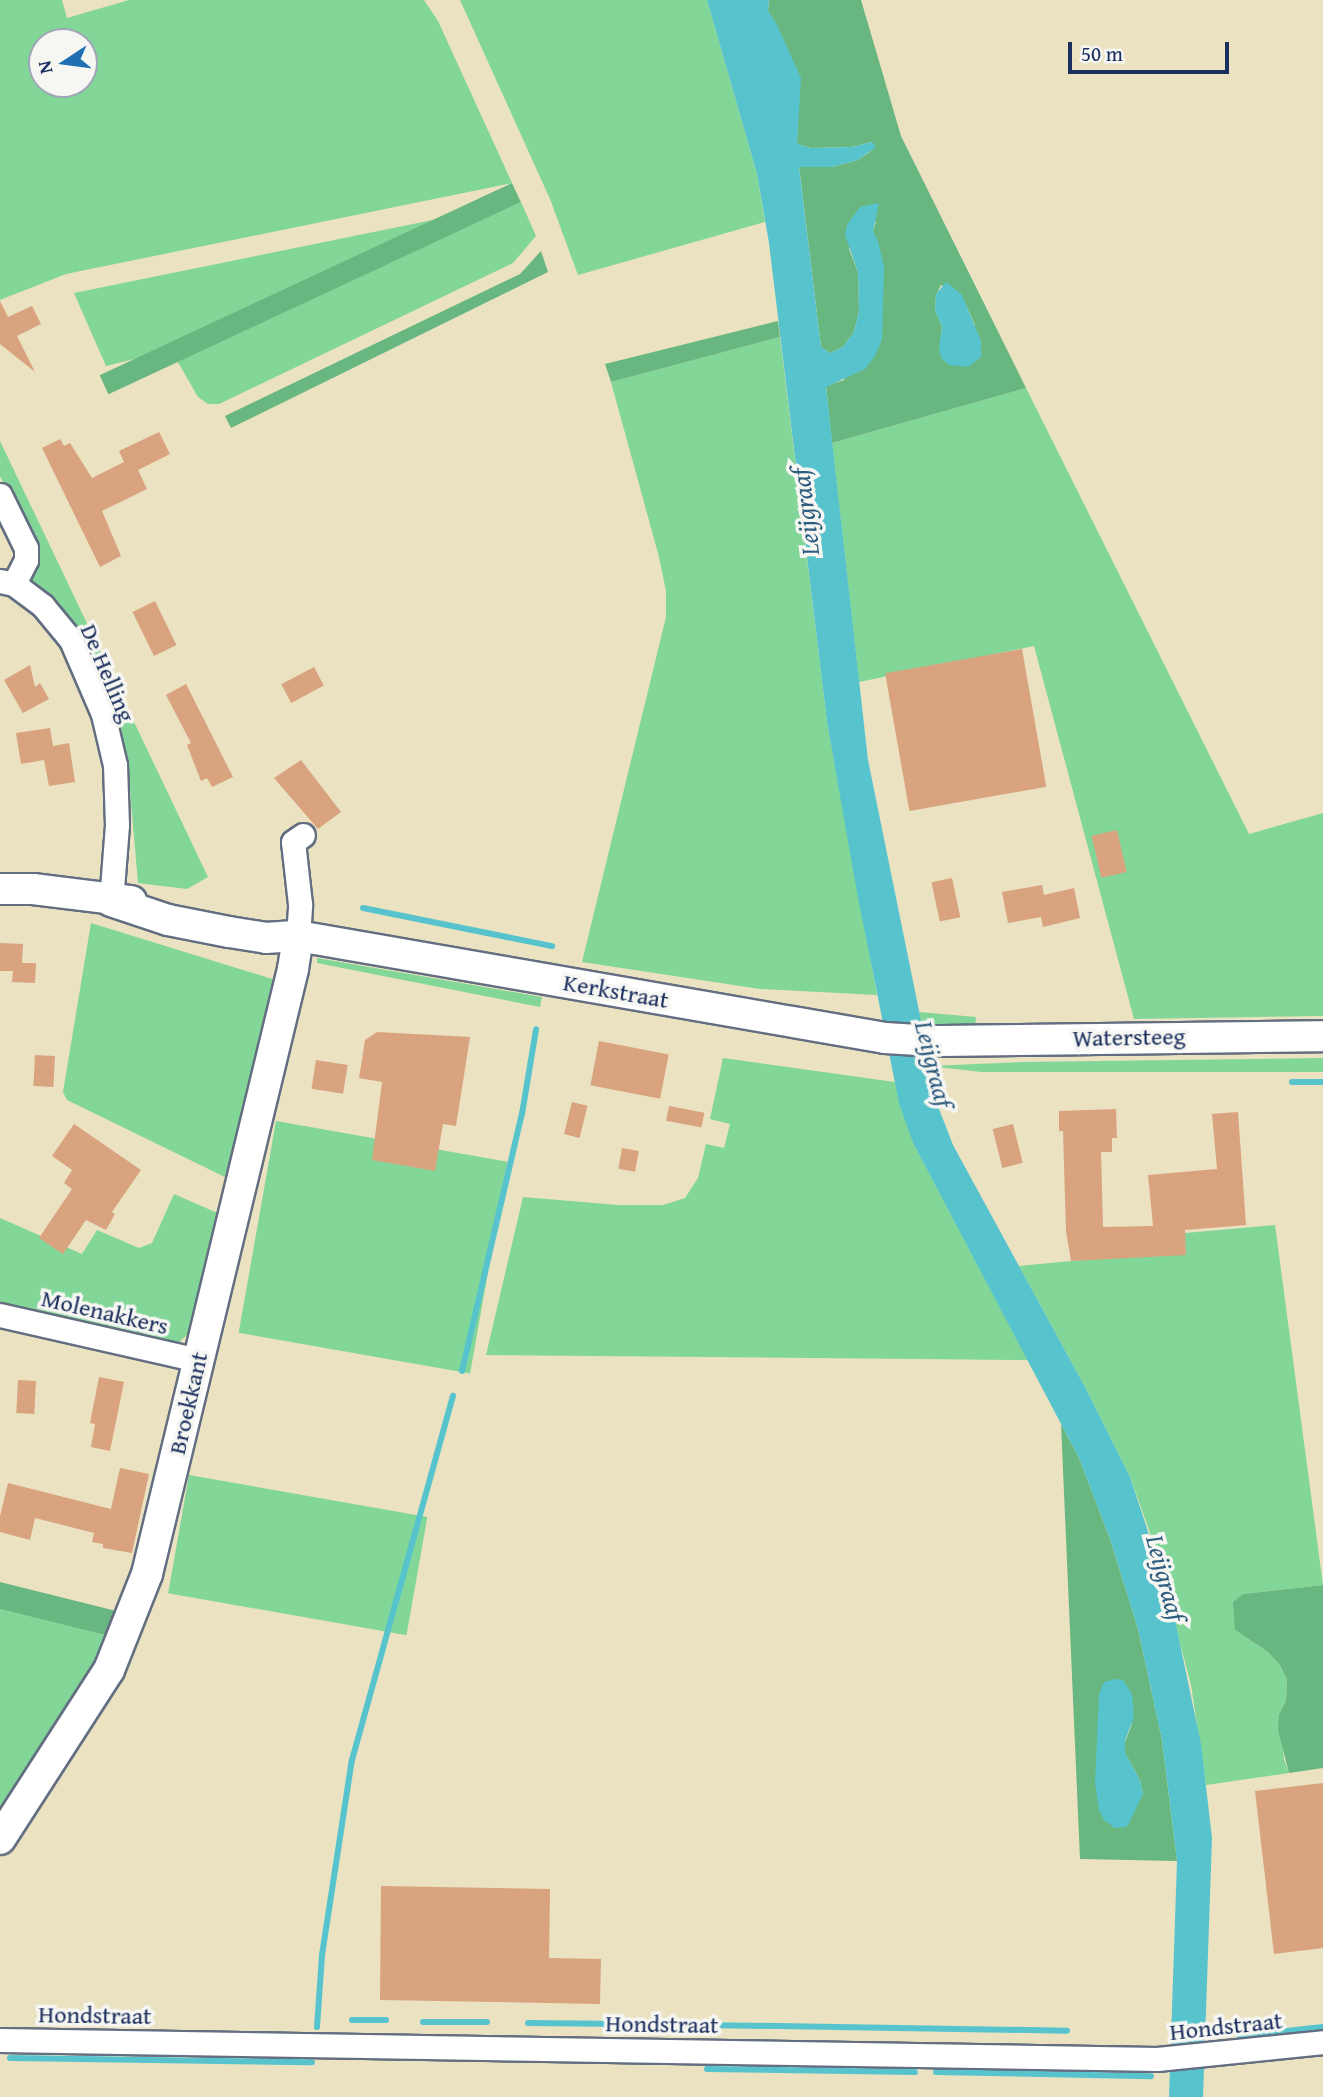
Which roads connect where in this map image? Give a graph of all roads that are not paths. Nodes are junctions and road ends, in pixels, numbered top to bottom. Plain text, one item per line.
1 (0, 495) edge
2 (7, 583) edge
3 (303, 835) dead end
4 (0, 889) edge
5 (111, 901) junction
6 (298, 936) junction
7 (1323, 1035) edge
8 (935, 1041) joint
9 (0, 1315) edge
10 (198, 1360) junction
11 (0, 1839) edge
12 (0, 2040) edge
13 (1323, 2042) edge

1 - 2 street
2 - 5 street, De Helling
3 - 6 street
4 - 5 street, Kerkstraat
5 - 6 street, Kerkstraat
6 - 8 street, Kerkstraat
6 - 10 street, Broekkant
7 - 8 street, Watersteeg
9 - 10 street, Molenakkers
10 - 11 street, Broekkant
12 - 13 street, Hondstraat

